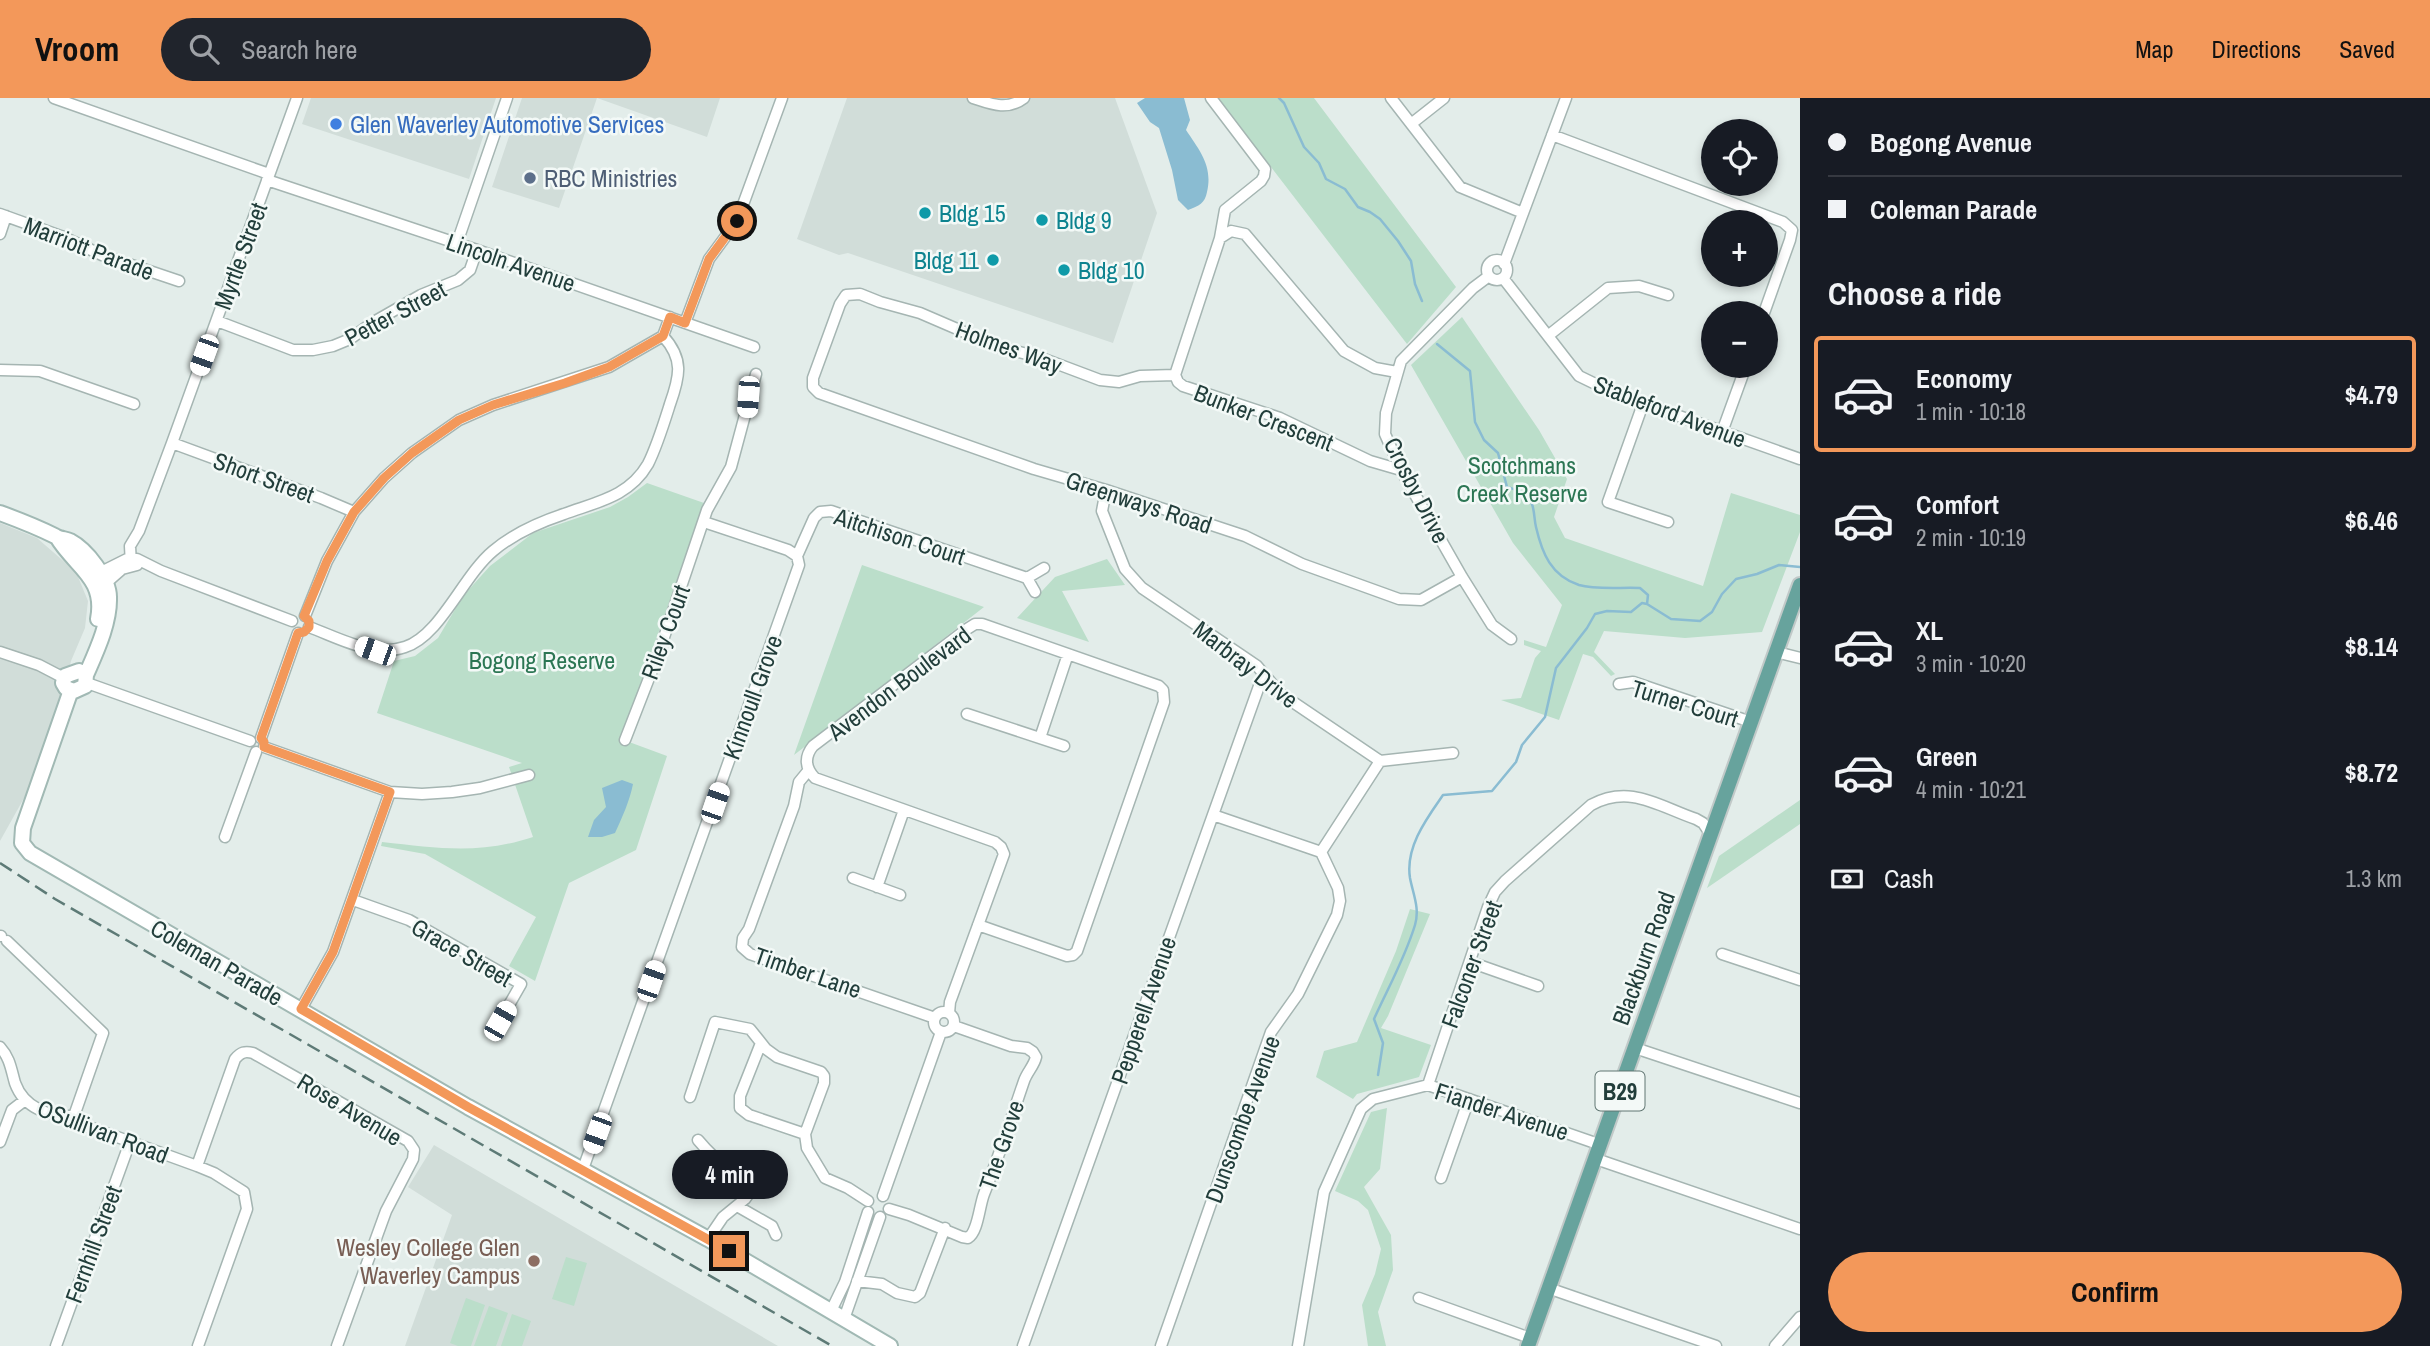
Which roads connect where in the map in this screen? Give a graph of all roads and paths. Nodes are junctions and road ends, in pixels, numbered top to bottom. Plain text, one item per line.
1 (54, 98) edge
2 (297, 98) edge
3 (507, 98) edge
4 (782, 98) edge
5 (973, 98) edge
6 (1024, 98) edge
7 (1211, 98) edge
8 (1391, 98) edge
9 (1444, 98) edge
10 (1566, 98) edge
11 (1411, 124) junction
12 (1552, 135) junction
13 (268, 177) junction
14 (1523, 213) junction
15 (3, 215) edge
16 (0, 234) edge
17 (1220, 239) junction
18 (457, 243) junction
19 (477, 250) junction
20 (1504, 264) junction
21 (1489, 276) junction
22 (1503, 278) junction
23 (178, 281) dead end
24 (1668, 295) dead end
25 (1768, 301) edge
26 (670, 317) junction
27 (217, 321) junction
28 (685, 323) junction
29 (1549, 335) junction
30 (663, 336) junction
31 (754, 347) dead end
32 (0, 370) edge
33 (1397, 372) junction
34 (756, 374) dead end
35 (1175, 375) junction
36 (1742, 378) edge
37 (813, 387) joint
38 (134, 404) dead end
39 (1643, 404) junction
40 (1722, 432) junction
41 (172, 443) junction
42 (1800, 459) edge
43 (1401, 470) junction
44 (1106, 490) junction
45 (354, 512) junction
46 (0, 513) edge
47 (704, 522) junction
48 (1668, 522) dead end
49 (797, 556) junction
50 (134, 562) junction
51 (1044, 568) dead end
52 (98, 575) junction
53 (1462, 577) junction
54 (1027, 578) junction
55 (1800, 585) edge
56 (1035, 592) dead end
57 (304, 616) junction
58 (292, 621) junction
59 (309, 627) junction
60 (298, 633) junction
61 (1511, 639) dead end
62 (0, 652) edge
63 (1776, 652) junction
64 (1068, 654) junction
65 (1800, 659) edge
66 (1263, 675) junction
67 (77, 679) junction
68 (1619, 684) dead end
69 (967, 714) dead end
70 (1751, 722) junction
71 (1040, 738) junction
72 (625, 740) dead end
73 (258, 744) junction
74 (1064, 746) dead end
75 (1454, 753) dead end
76 (1380, 761) junction
77 (808, 771) junction
78 (528, 775) dead end
79 (390, 792) junction
80 (904, 810) junction
81 (1213, 815) junction
82 (1711, 835) junction
83 (225, 837) dead end
84 (1321, 852) junction
85 (853, 878) dead end
86 (877, 887) junction
87 (900, 895) dead end
88 (353, 900) junction
89 (978, 925) junction
90 (3, 938) edge
91 (1722, 954) dead end
92 (1470, 962) junction
93 (1800, 980) edge
94 (1538, 986) dead end
95 (301, 1009) junction
96 (949, 1013) junction
97 (935, 1018) junction
98 (954, 1026) junction
99 (941, 1032) junction
100 (493, 1033) dead end
101 (761, 1043) junction
102 (0, 1047) edge
103 (1635, 1048) junction
104 (1428, 1085) junction
105 (690, 1097) dead end
106 (1469, 1099) junction
107 (25, 1100) junction
108 (1800, 1103) edge
109 (74, 1116) junction
110 (805, 1134) junction
111 (698, 1140) dead end
112 (0, 1142) edge
113 (130, 1142) junction
114 (1601, 1144) junction
115 (711, 1156) junction
116 (1596, 1159) junction
117 (197, 1166) junction
118 (583, 1169) junction
119 (1441, 1178) dead end
120 (693, 1179) dead end
121 (755, 1185) junction
122 (774, 1187) dead end
123 (883, 1196) junction
124 (737, 1206) junction
125 (868, 1207) junction
126 (888, 1209) junction
127 (880, 1217) junction
128 (944, 1228) junction
129 (1800, 1229) edge
130 (776, 1235) dead end
131 (708, 1239) junction
132 (857, 1281) junction
133 (1548, 1287) junction
134 (1419, 1298) dead end
135 (838, 1315) junction
136 (1800, 1317) edge
137 (1529, 1342) edge
138 (1775, 1344) edge
139 (56, 1346) edge
140 (198, 1346) edge
141 (337, 1346) edge
142 (890, 1346) edge
143 (1024, 1346) edge
144 (1161, 1346) edge
145 (1298, 1346) edge
146 (1716, 1346) edge

1 - 13 street, Lincoln Avenue
2 - 13 street, Myrtle Street
3 - 18 street
4 - 28 street
5 - 6 street
7 - 17 street, Bunker Crescent
8 - 11 street
9 - 11 street
10 - 12 street
11 - 14 street
12 - 14 street
12 - 25 street
13 - 18 street, Lincoln Avenue
13 - 27 street, Myrtle Street
14 - 20 street
15 - 16 street
15 - 23 street, Marriott Parade
17 - 33 street
17 - 35 street, Bunker Crescent
18 - 19 street, Lincoln Avenue
19 - 26 street, Lincoln Avenue
19 - 27 street, Petter Street
20 - 21 street
20 - 22 street
21 - 22 street
21 - 33 street, Crosby Drive
22 - 29 street, Stableford Avenue
24 - 29 street
26 - 28 street, Lincoln Avenue
26 - 30 street
27 - 41 street, Myrtle Street
28 - 31 street, Lincoln Avenue
29 - 39 street, Stableford Avenue
30 - 45 street
30 - 59 street
32 - 38 street
33 - 43 street, Crosby Drive
34 - 47 street, Riley Court
35 - 37 street, Holmes Way
35 - 43 street, Bunker Crescent
36 - 40 street
37 - 44 street, Greenways Road
39 - 40 street, Stableford Avenue
39 - 48 street
40 - 42 street, Stableford Avenue
41 - 45 street, Short Street
41 - 50 street, Myrtle Street
43 - 53 street, Crosby Drive
44 - 53 street, Greenways Road
44 - 66 street, Marbray Drive
45 - 57 street
46 - 52 street
47 - 49 street
47 - 72 street, Riley Court
49 - 54 street, Aitchison Court
49 - 118 street, Kinnoull Grove
50 - 52 street
50 - 58 street
51 - 54 street
52 - 67 street
52 - 67 street
53 - 61 street, Crosby Drive
54 - 56 street
55 - 63 main road, Blackburn Road / B29
57 - 58 street
57 - 59 street
58 - 60 street
59 - 60 street
60 - 73 street
62 - 67 street
63 - 65 street
63 - 70 main road, Blackburn Road / B29
64 - 71 street
64 - 77 street, Avendon Boulevard
64 - 89 street, Avendon Boulevard
66 - 76 street, Marbray Drive
66 - 81 street, Pepperell Avenue
67 - 73 street
67 - 95 street, Coleman Parade
68 - 70 street, Turner Court
69 - 71 street
70 - 82 main road, Blackburn Road / B29
71 - 74 street
73 - 79 street
73 - 83 street
75 - 76 street
76 - 84 street
77 - 80 street
77 - 97 street, Timber Lane
78 - 79 street
79 - 88 street
80 - 86 street
80 - 89 street
81 - 84 street
81 - 143 street, Pepperell Avenue
82 - 92 street, Falconer Street
82 - 103 main road, Blackburn Road / B29
84 - 144 street, Dunscombe Avenue
85 - 86 street
86 - 87 street
88 - 95 street
88 - 100 street, Grace Street
89 - 96 street
90 - 109 street
91 - 93 street
92 - 94 street
92 - 104 street, Falconer Street
95 - 118 street, Coleman Parade
96 - 97 street
96 - 98 street
97 - 99 street
98 - 99 street
98 - 128 street, The Grove
99 - 123 street
101 - 105 street
101 - 110 street
101 - 110 street
102 - 107 street, OSullivan Road
103 - 108 street
103 - 114 main road, Blackburn Road / B29
104 - 106 street, Fiander Avenue
104 - 145 street, Fiander Avenue
106 - 114 street, Fiander Avenue
106 - 119 street
107 - 109 street, OSullivan Road
107 - 112 street
109 - 113 street, OSullivan Road
110 - 125 street
111 - 115 street
113 - 117 street, OSullivan Road
113 - 139 street, Fernhill Street
114 - 116 main road, Blackburn Road / B29
115 - 120 street
115 - 121 street
116 - 129 street
116 - 133 main road, Blackburn Road / B29
117 - 140 street, OSullivan Road
117 - 141 street, Rose Avenue
118 - 131 street, Coleman Parade
121 - 122 street
121 - 124 street
123 - 125 street
123 - 126 street
124 - 130 street
124 - 131 street
125 - 127 street
125 - 135 street
126 - 127 street
126 - 128 street, The Grove
127 - 132 street
128 - 132 street
131 - 135 street, Coleman Parade
132 - 135 street
133 - 137 main road, Blackburn Road / B29
133 - 146 street
134 - 137 street
135 - 142 street, Coleman Parade
136 - 138 street

